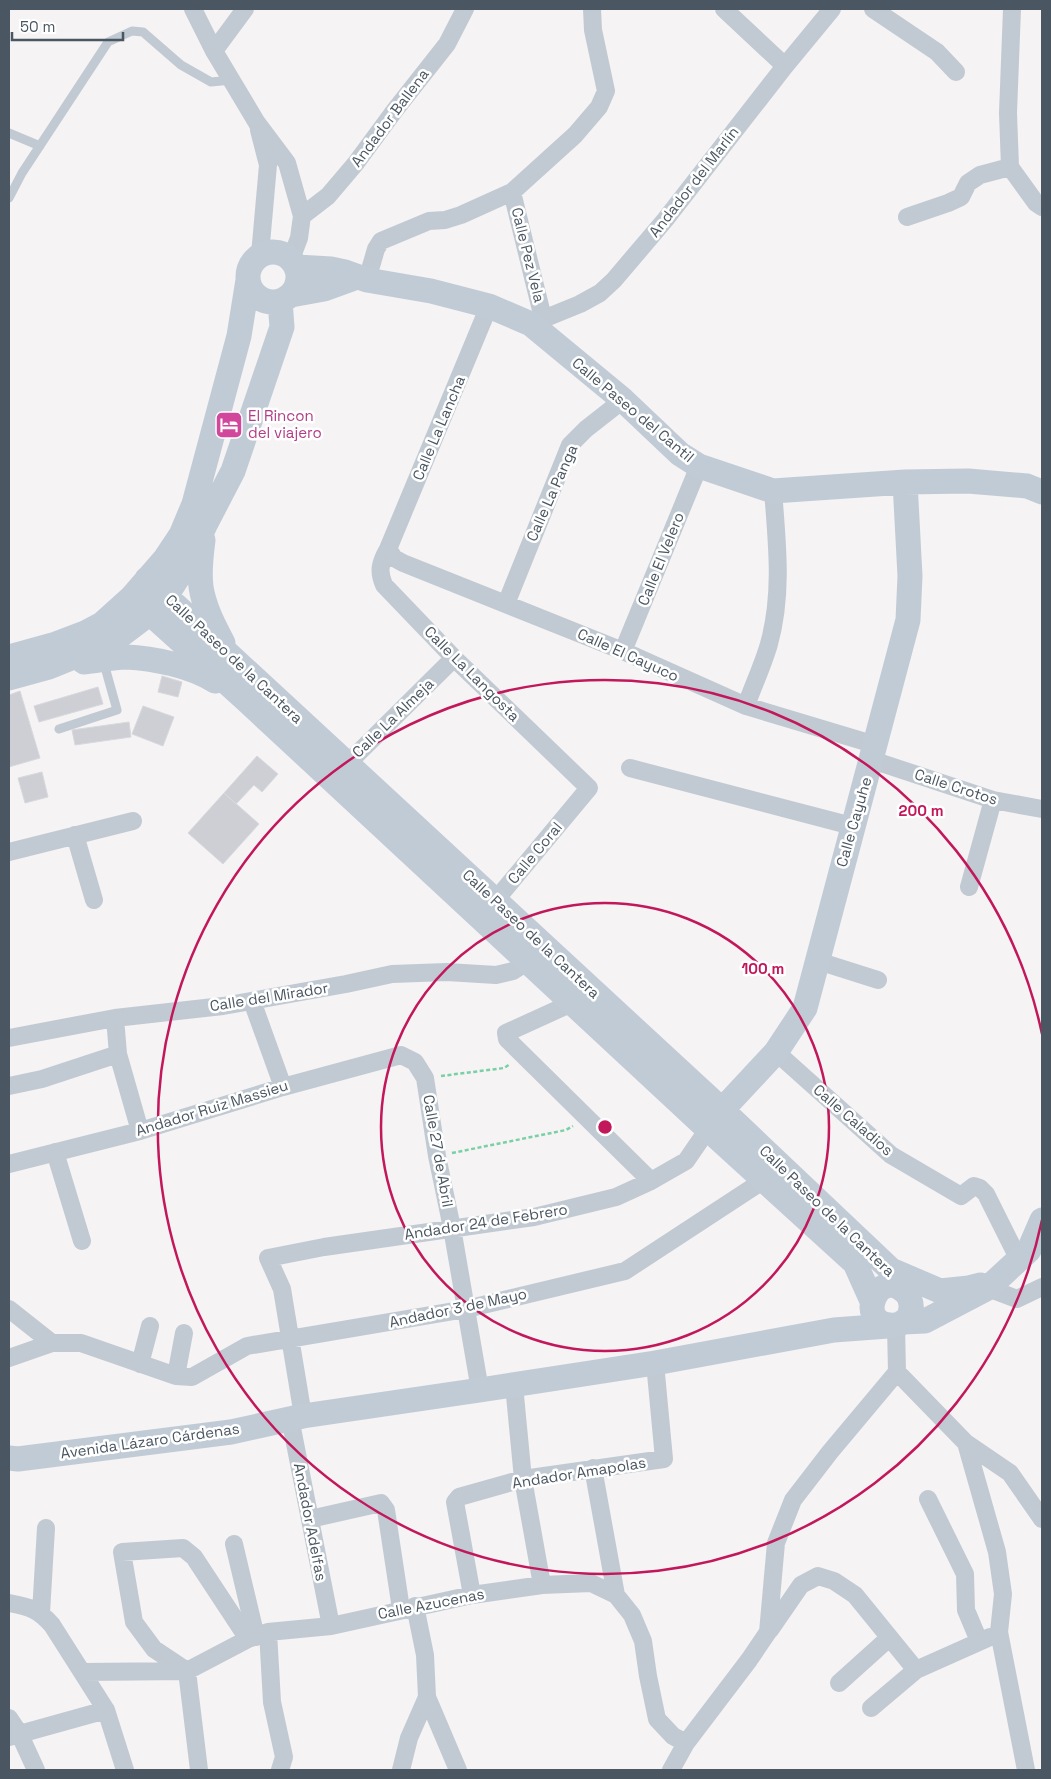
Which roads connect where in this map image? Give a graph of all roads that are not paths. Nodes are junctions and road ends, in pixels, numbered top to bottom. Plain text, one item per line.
1 (193, 9) edge
2 (245, 9) edge
3 (465, 9) edge
4 (592, 9) edge
5 (724, 9) edge
6 (832, 9) edge
7 (873, 9) edge
8 (1012, 9) edge
9 (214, 51) junction
10 (785, 66) junction
11 (956, 72) dead end
12 (232, 80) junction
13 (257, 123) junction
14 (9, 133) edge
15 (40, 146) junction
16 (1010, 167) junction
17 (512, 192) junction
18 (9, 198) edge
19 (1042, 207) edge
20 (302, 216) junction
21 (907, 217) dead end
22 (260, 255) junction
23 (294, 263) junction
24 (362, 279) junction
25 (248, 280) junction
26 (286, 298) junction
27 (489, 306) junction
28 (537, 321) junction
29 (623, 400) junction
30 (699, 466) junction
31 (906, 482) junction
32 (773, 491) junction
33 (1042, 492) edge
34 (205, 525) junction
35 (388, 550) junction
36 (139, 588) junction
37 (506, 604) junction
38 (158, 605) junction
39 (95, 647) junction
40 (623, 652) junction
41 (229, 654) junction
42 (9, 657) edge
43 (454, 658) junction
44 (9, 678) edge
45 (245, 699) junction
46 (746, 706) junction
47 (59, 729) dead end
48 (874, 752) junction
49 (630, 768) dead end
50 (339, 771) junction
51 (589, 788) joint
52 (993, 800) junction
53 (1042, 809) edge
54 (132, 821) dead end
55 (852, 826) junction
56 (75, 836) junction
57 (9, 852) edge
58 (969, 887) dead end
59 (94, 900) dead end
60 (488, 909) junction
61 (818, 961) junction
62 (527, 962) junction
63 (878, 980) dead end
64 (252, 1001) junction
65 (572, 1003) junction
66 (115, 1018) junction
67 (9, 1038) edge
68 (776, 1052) junction
69 (118, 1054) junction
70 (415, 1062) joint
71 (9, 1086) edge
72 (283, 1087) junction
73 (715, 1120) junction
74 (140, 1131) junction
75 (55, 1152) junction
76 (9, 1164) edge
77 (764, 1180) junction
78 (651, 1181) junction
79 (1042, 1220) edge
80 (452, 1228) junction
81 (82, 1241) dead end
82 (268, 1258) joint
83 (1019, 1260) junction
84 (891, 1270) junction
85 (990, 1284) junction
86 (1042, 1286) edge
87 (868, 1291) junction
88 (908, 1295) junction
89 (9, 1309) edge
90 (466, 1309) junction
91 (896, 1324) junction
92 (150, 1326) dead end
93 (834, 1330) junction
94 (184, 1333) dead end
95 (290, 1340) junction
96 (52, 1343) junction
97 (9, 1358) edge
98 (655, 1362) junction
99 (140, 1364) junction
100 (897, 1372) junction
101 (176, 1376) junction
102 (514, 1385) junction
103 (480, 1390) junction
104 (296, 1417) junction
105 (966, 1443) junction
106 (9, 1458) edge
107 (593, 1468) junction
108 (523, 1479) junction
109 (928, 1499) dead end
110 (310, 1519) junction
111 (1042, 1519) edge
112 (46, 1528) dead end
113 (234, 1544) dead end
114 (542, 1585) junction
115 (472, 1594) junction
116 (616, 1594) junction
117 (9, 1603) edge
118 (408, 1608) junction
119 (42, 1614) junction
120 (330, 1626) junction
121 (768, 1632) junction
122 (999, 1632) junction
123 (257, 1636) junction
124 (890, 1638) junction
125 (980, 1642) junction
126 (916, 1670) junction
127 (187, 1671) junction
128 (83, 1672) junction
129 (840, 1683) dead end
130 (427, 1697) junction
131 (871, 1708) dead end
132 (106, 1710) junction
133 (9, 1718) edge
134 (14, 1735) edge
135 (686, 1742) junction
136 (36, 1770) edge
137 (125, 1770) edge
138 (199, 1770) edge
139 (280, 1770) edge
140 (401, 1770) edge
141 (458, 1770) edge
142 (671, 1770) edge
143 (1026, 1770) edge

1 - 9 street
2 - 9 street
3 - 20 street, Andador Ballena
4 - 17 street
5 - 10 street
6 - 10 street, Andador del Marlín
7 - 11 street
8 - 16 street
9 - 12 street
10 - 28 street, Andador del Marlín
12 - 13 street
12 - 15 lane
13 - 20 street
13 - 22 street
14 - 15 lane
15 - 18 lane
16 - 19 street
16 - 21 street
17 - 24 street
17 - 28 street, Calle Pez Vela
20 - 23 street
22 - 23 street
22 - 25 street
23 - 24 street, Calle Paseo del Cantil
23 - 26 street
24 - 26 street, Calle Paseo del Cantil
24 - 27 street, Calle Paseo del Cantil
25 - 26 street
25 - 36 street
26 - 34 street
27 - 28 street, Calle Paseo del Cantil
27 - 35 street, Calle La Lancha
28 - 29 street, Calle Paseo del Cantil
29 - 30 street, Calle Paseo del Cantil
29 - 37 street, Calle La Panga
30 - 32 street, Calle Paseo del Cantil
30 - 40 street, Calle El Velero
31 - 32 street, Calle Paseo del Cantil
31 - 33 street, Calle Paseo del Cantil
31 - 48 street, Calle Cayuhe
32 - 46 street
34 - 38 street
34 - 41 street
35 - 37 street, Calle El Cayuco
35 - 43 street, Calle La Langosta
36 - 38 street, Calle Paseo de la Cantera
36 - 39 street
37 - 40 street, Calle El Cayuco
38 - 39 street
38 - 41 street, Calle Paseo de la Cantera
38 - 45 street, Calle Paseo de la Cantera
39 - 42 street
39 - 44 street
39 - 45 street
39 - 47 lane
40 - 46 street, Calle El Cayuco
41 - 50 street, Calle Paseo de la Cantera
43 - 50 street, Calle La Almeja
43 - 51 street, Calle La Langosta
45 - 50 street, Calle Paseo de la Cantera
46 - 48 street, Calle El Cayuco
48 - 52 street, Calle Crotos
48 - 55 street, Calle Cayuhe
49 - 55 street
50 - 60 street, Calle Paseo de la Cantera
51 - 60 street, Calle Coral
52 - 53 street, Calle Crotos
52 - 58 street
54 - 56 street
55 - 61 street, Calle Cayuhe
56 - 57 street
56 - 59 street
60 - 62 street, Calle Paseo de la Cantera
60 - 73 street, Calle Paseo de la Cantera
61 - 63 street
61 - 68 street, Calle Cayuhe
62 - 64 street, Calle del Mirador
62 - 65 street, Calle Paseo de la Cantera
64 - 66 street, Calle del Mirador
64 - 72 street
65 - 73 street, Calle Paseo de la Cantera
65 - 78 street
66 - 67 street, Calle del Mirador
66 - 69 street
68 - 73 street, Calle Cayuhe
68 - 83 street, Calle Caladios
69 - 71 street
69 - 74 street
70 - 72 street, Andador Ruiz Massieu
70 - 80 street, Calle 27 de Abril
72 - 74 street, Andador Ruiz Massieu
73 - 77 street, Calle Paseo de la Cantera
73 - 78 street, Andador 24 de Febrero
73 - 84 street, Calle Paseo de la Cantera
74 - 75 street, Andador Ruiz Massieu
75 - 76 street, Andador Ruiz Massieu
75 - 81 street
77 - 87 street, Calle Paseo de la Cantera
77 - 90 street, Andador 3 de Mayo
78 - 80 street, Andador 24 de Febrero
79 - 83 street, Avenida Lázaro Cárdenas
80 - 82 street, Andador 24 de Febrero
80 - 90 street, Calle 27 de Abril
82 - 95 street, Andador Adelfas
83 - 85 street, Avenida Lázaro Cárdenas
84 - 85 street
84 - 88 street, Calle Paseo de la Cantera
85 - 86 street
85 - 91 street, Avenida Lázaro Cárdenas
87 - 88 street
87 - 91 street
87 - 93 street
88 - 91 street
89 - 96 street
90 - 95 street, Andador 3 de Mayo
90 - 103 street, Calle 27 de Abril
91 - 93 street, Avenida Lázaro Cárdenas
91 - 100 street
92 - 99 street
93 - 98 street, Avenida Lázaro Cárdenas
94 - 101 street
95 - 101 street, Andador 3 de Mayo
95 - 104 street, Andador Adelfas
96 - 97 street
96 - 99 street
98 - 102 street, Avenida Lázaro Cárdenas
98 - 107 street, Andador Amapolas
99 - 101 street
100 - 105 street
100 - 121 street
102 - 103 street, Avenida Lázaro Cárdenas
102 - 108 street
103 - 104 street, Avenida Lázaro Cárdenas
104 - 106 street, Avenida Lázaro Cárdenas
104 - 110 street, Andador Adelfas
105 - 111 street
105 - 122 street
107 - 108 street, Andador Amapolas
107 - 116 street
108 - 114 street
108 - 115 street, Andador Amapolas
109 - 125 street
110 - 118 street
110 - 120 street, Andador Adelfas
112 - 119 street
113 - 123 street
114 - 115 street, Calle Azucenas
114 - 116 street, Calle Azucenas
115 - 118 street, Calle Azucenas
116 - 135 street, Calle Azucenas
117 - 119 street
118 - 120 street, Calle Azucenas
118 - 130 street
119 - 128 street
120 - 123 street, Calle Azucenas
121 - 124 street
121 - 135 street
122 - 125 street
122 - 143 street
123 - 127 street, Calle Azucenas
123 - 127 street
123 - 139 street
124 - 126 street
124 - 129 street
125 - 126 street
126 - 131 street
127 - 128 street, Calle Azucenas
127 - 138 street
128 - 132 street
130 - 140 street
130 - 141 street
132 - 134 street
132 - 137 street
133 - 134 street
134 - 136 street
135 - 142 street

